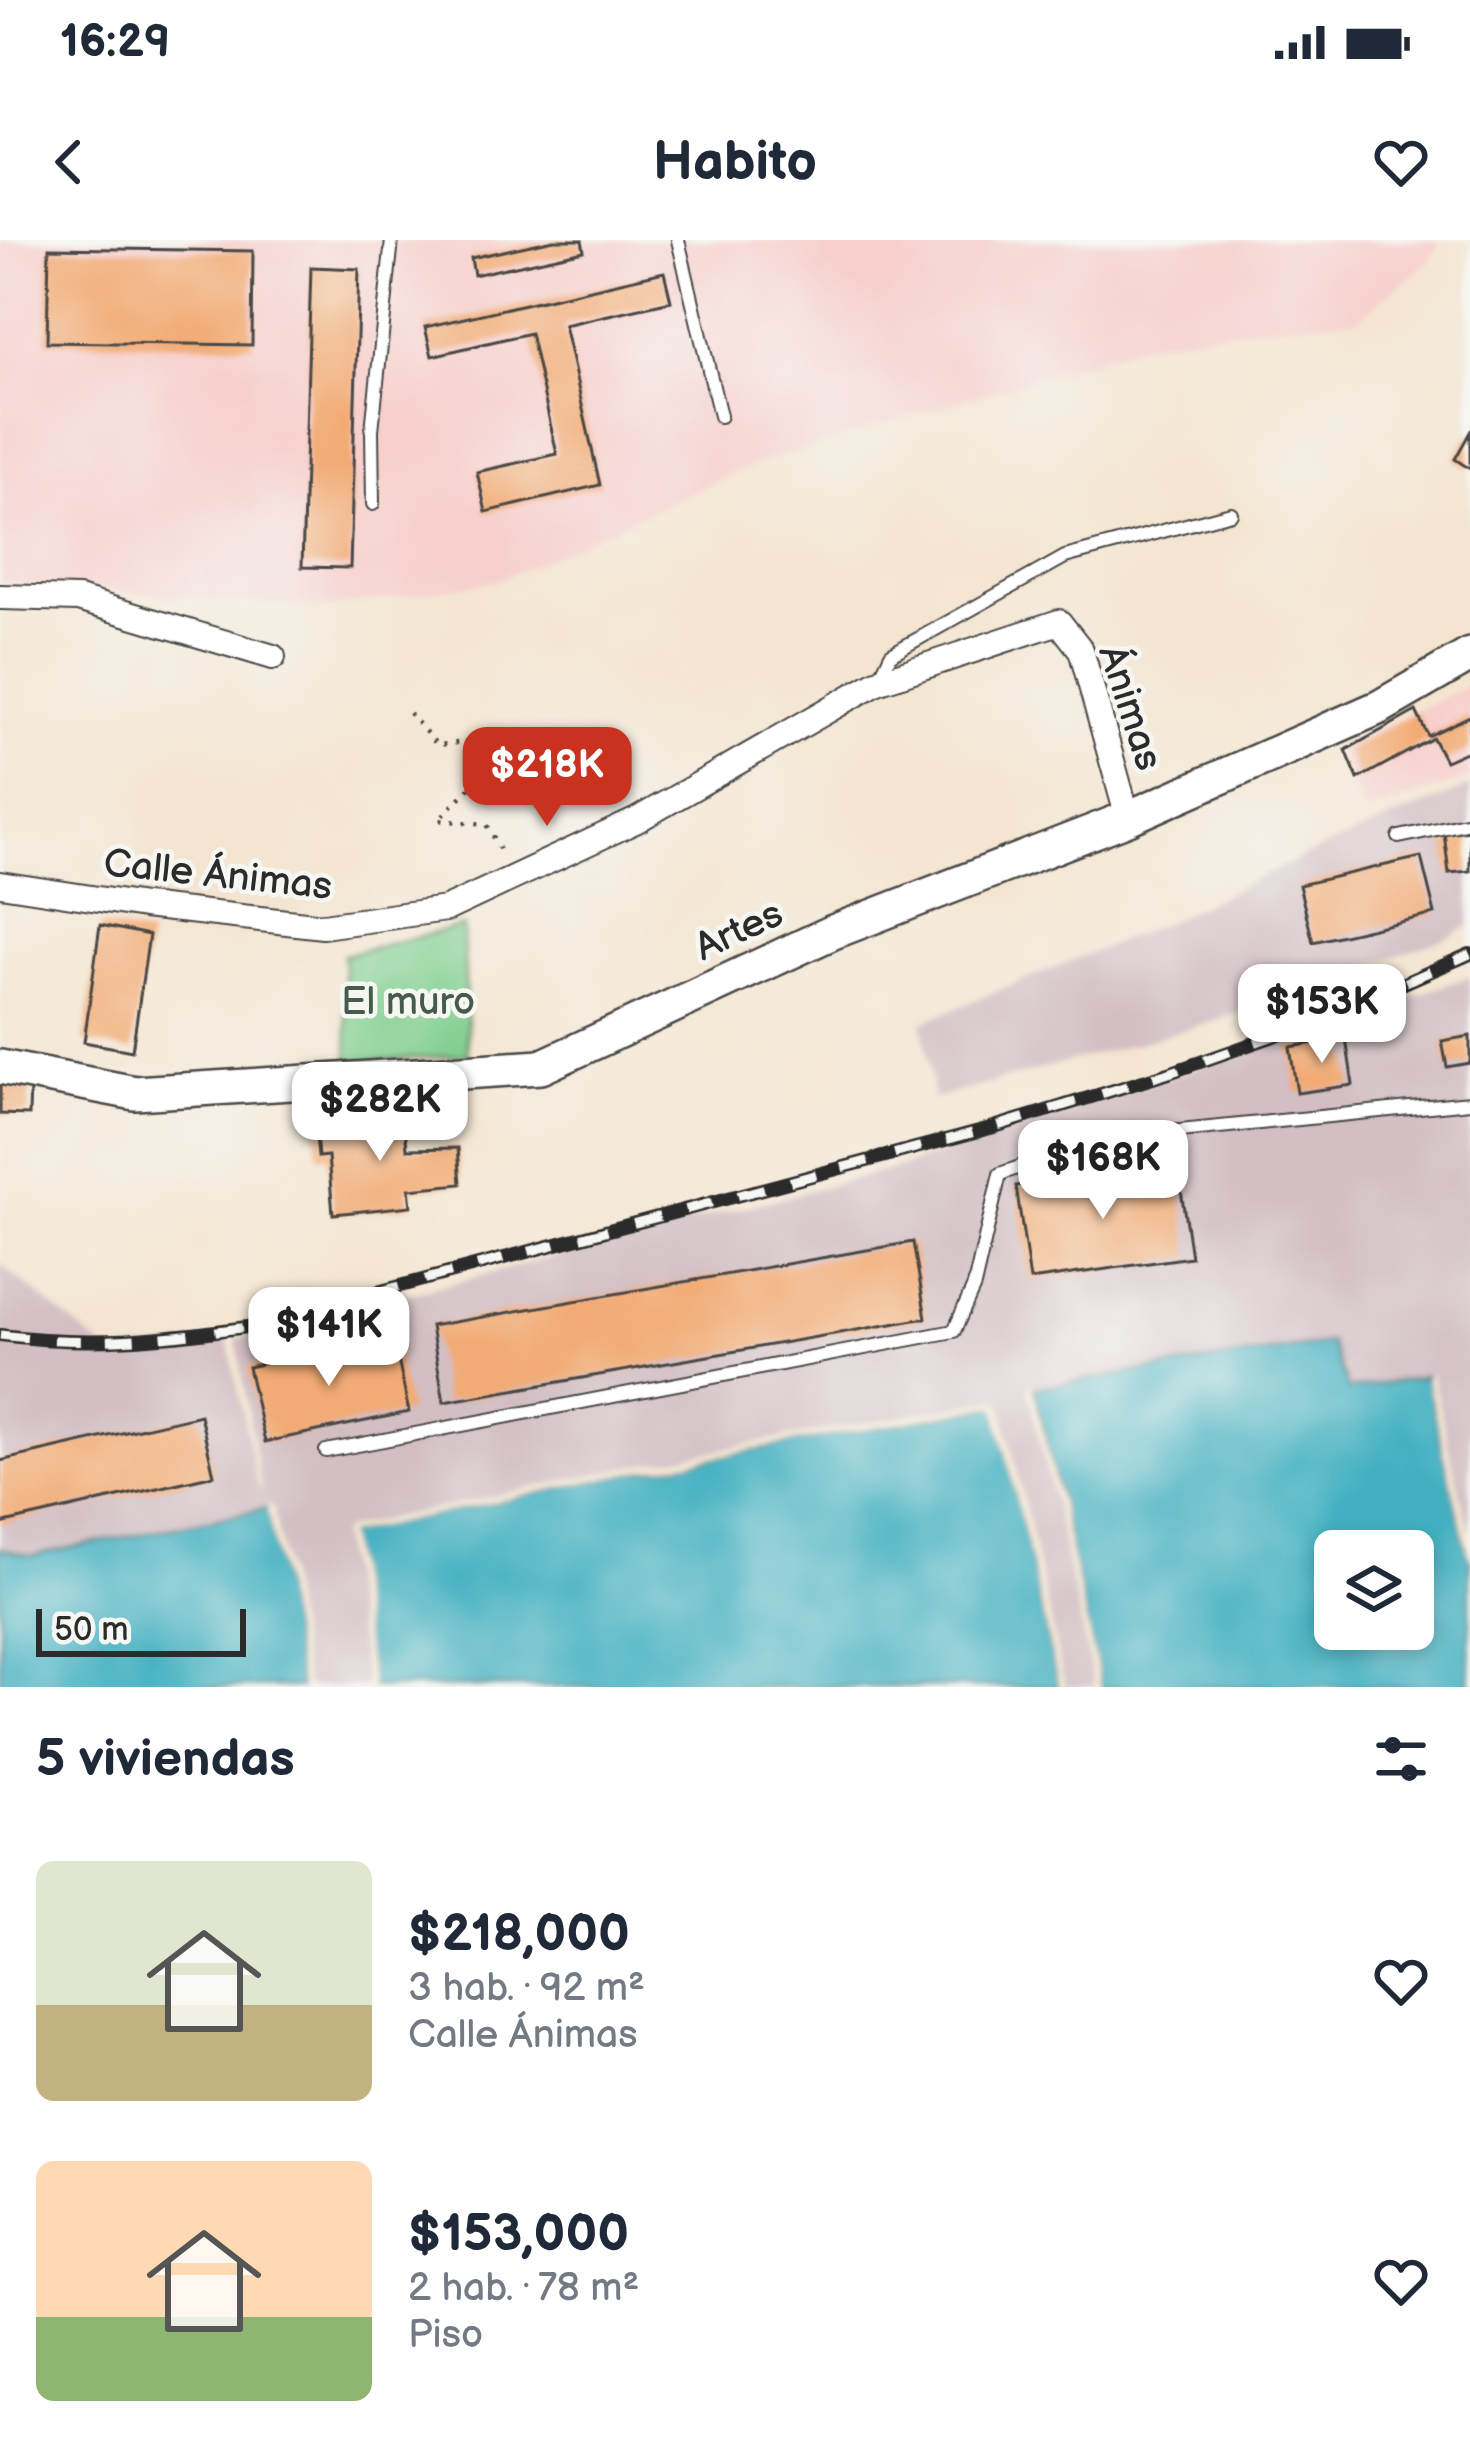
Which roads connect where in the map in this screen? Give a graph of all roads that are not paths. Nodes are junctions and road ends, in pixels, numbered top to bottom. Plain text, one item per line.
1 (392, 240) edge
2 (678, 240) edge
3 (720, 416) dead end
4 (373, 504) dead end
5 (1231, 514) dead end
6 (0, 597) edge
7 (1059, 622) joint
8 (1470, 655) edge
9 (273, 657) dead end
10 (877, 682) junction
11 (1129, 818) junction
12 (1470, 822) edge
13 (1399, 838) dead end
14 (0, 884) edge
15 (0, 1067) edge
16 (1470, 1102) edge
17 (326, 1451) dead end

1 - 4 lane
2 - 3 lane
5 - 10 lane, Calle Ánimas
6 - 9 street
7 - 10 street, Calle Ánimas
7 - 11 street, Ánimas
8 - 11 main road, Artes
10 - 14 street, Calle Ánimas
11 - 15 main road, Artes
12 - 13 lane
16 - 17 lane

